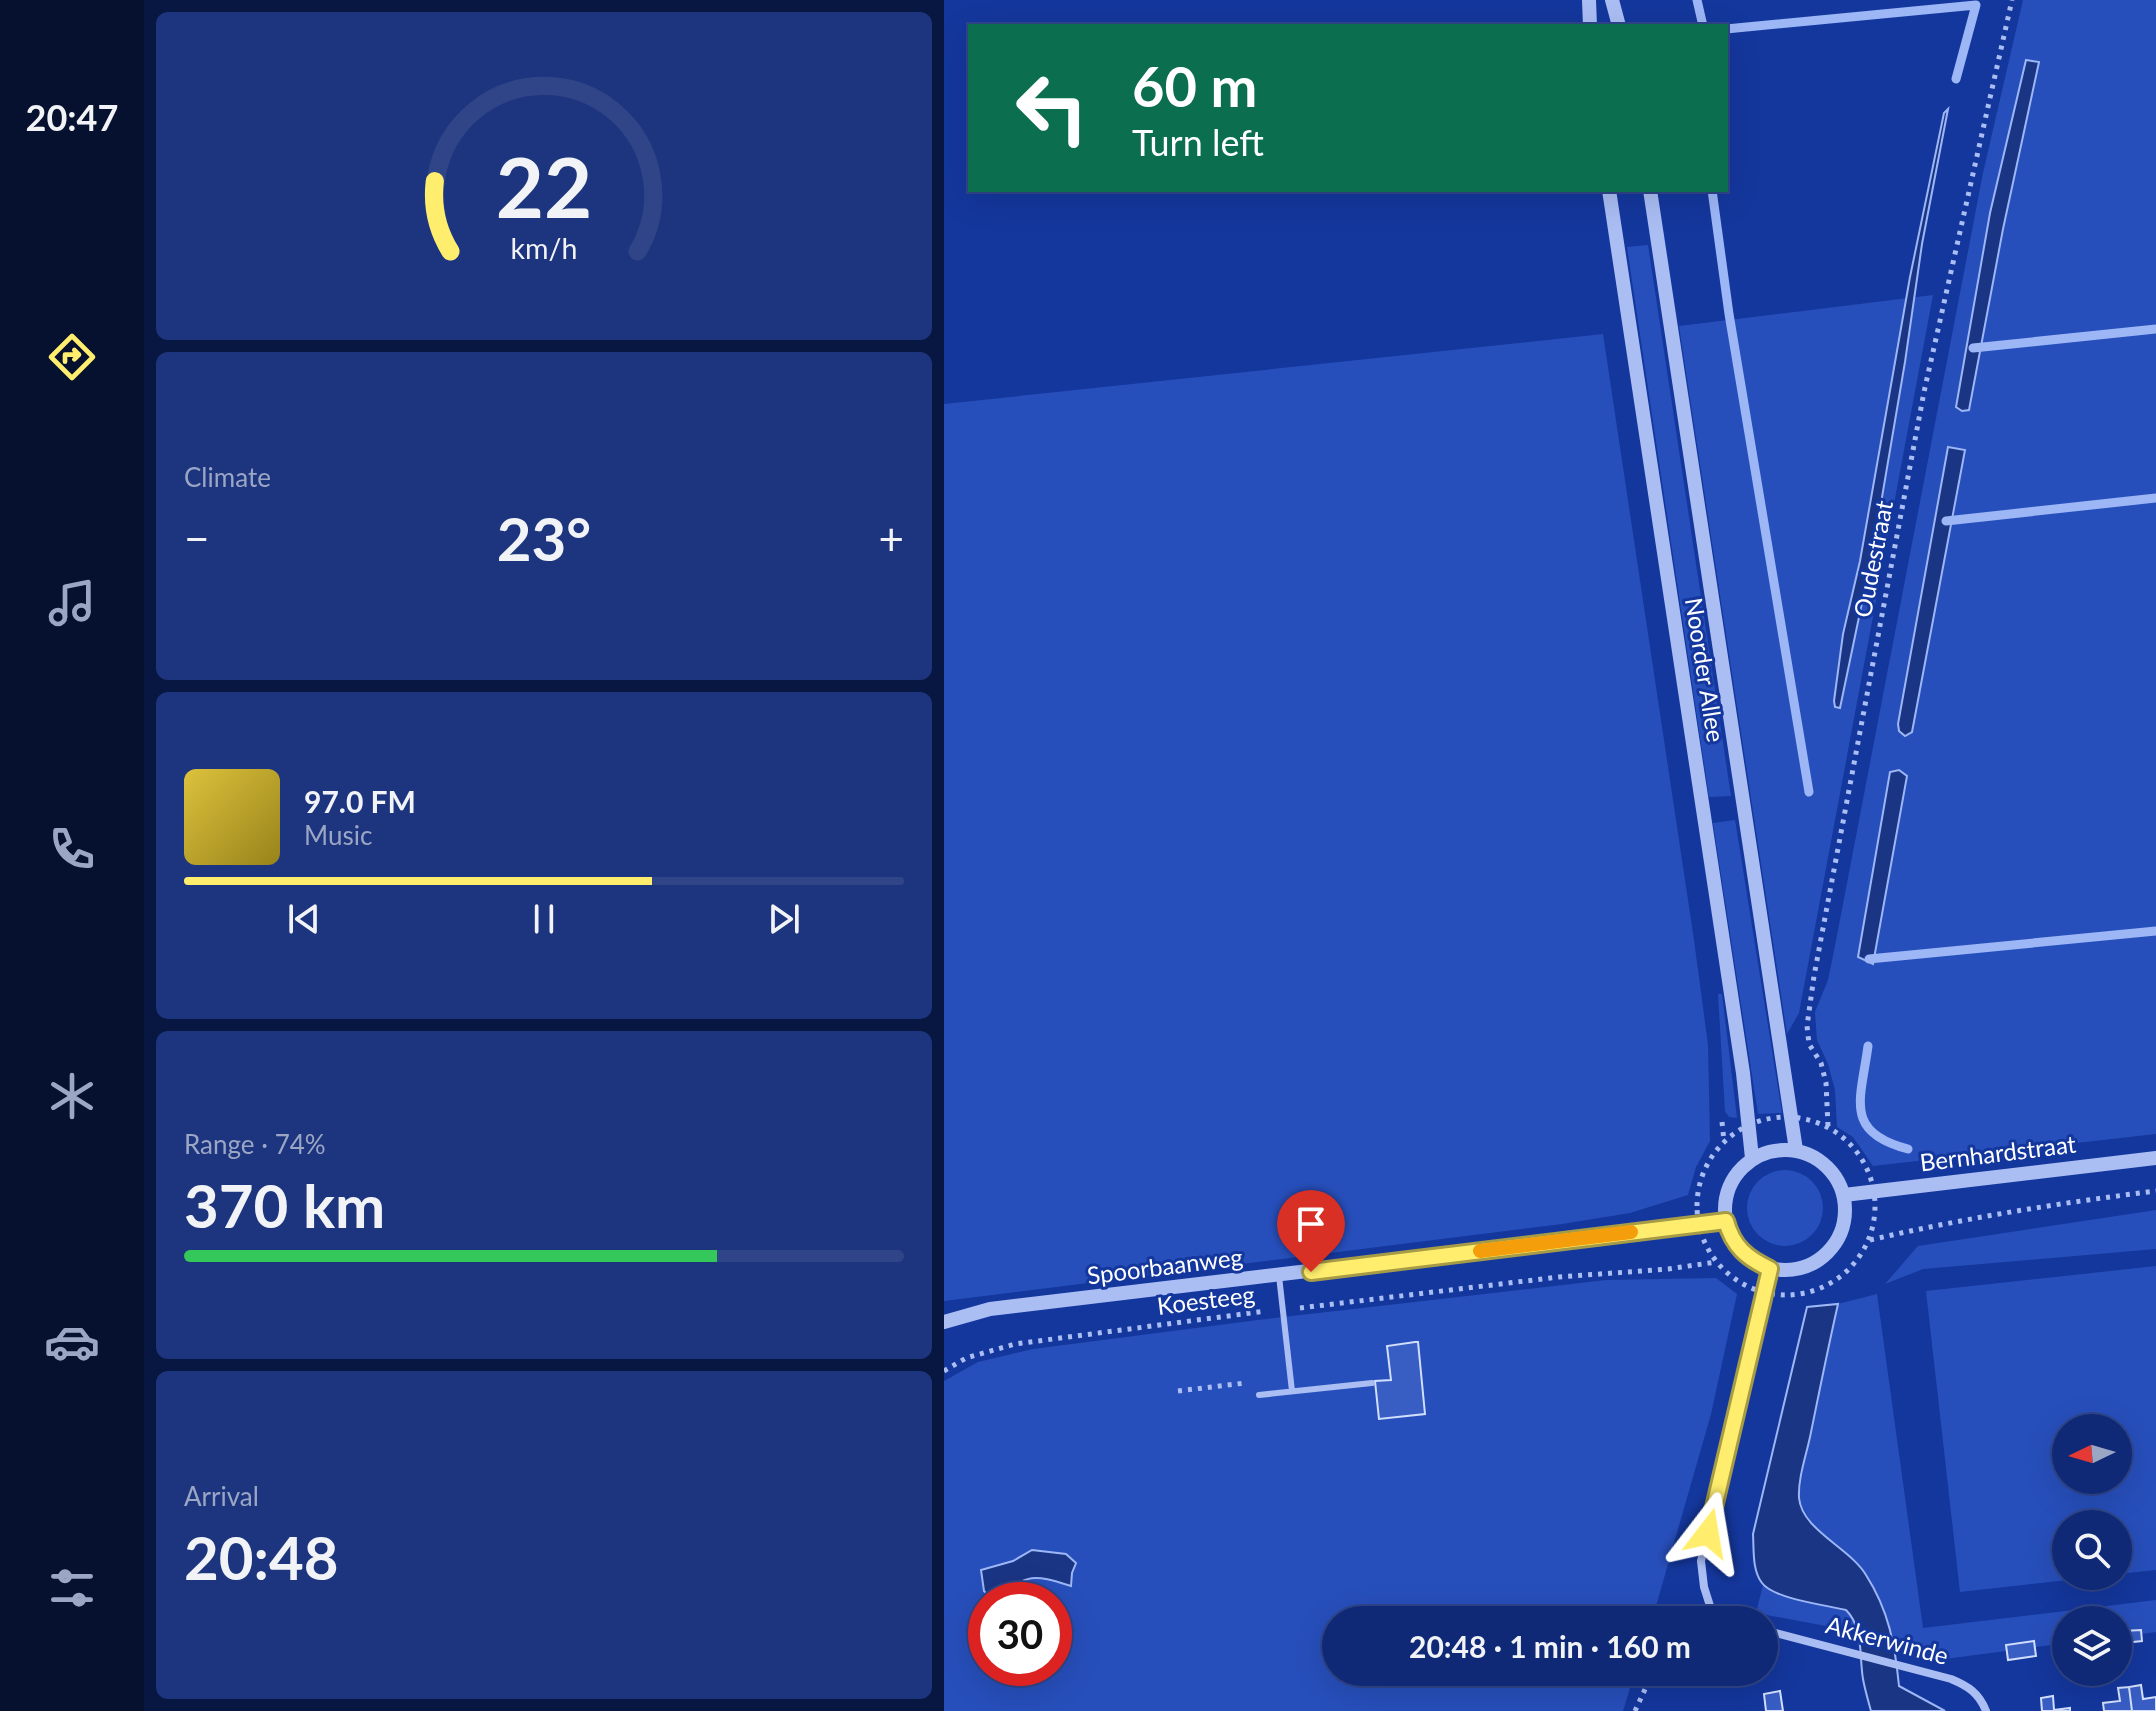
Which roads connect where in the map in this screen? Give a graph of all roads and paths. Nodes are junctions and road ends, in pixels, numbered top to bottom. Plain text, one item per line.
1 (1589, 0) edge
2 (1612, 0) edge
3 (2012, 0) edge
4 (1590, 24) edge
5 (1618, 24) edge
6 (1609, 192) edge
7 (1650, 192) edge
8 (1828, 1126) dead end
9 (1796, 1150) junction
10 (1752, 1158) junction
11 (2156, 1158) edge
12 (2156, 1191) edge
13 (1844, 1195) junction
14 (1726, 1221) junction
15 (1770, 1269) junction
16 (1279, 1276) junction
17 (1766, 1293) junction
18 (1282, 1310) junction
19 (944, 1322) edge
20 (944, 1371) edge
21 (1372, 1383) dead end
22 (1178, 1391) dead end
23 (1292, 1391) junction
24 (1259, 1395) joint
25 (1710, 1606) edge
26 (1778, 1634) edge
27 (1647, 1686) edge
28 (1635, 1711) edge
29 (1986, 1711) edge

1 - 4 street
2 - 5 street
3 - 8 path, Oudestraat
6 - 10 street, Noorder Allee
7 - 9 street, Noorder Allee
9 - 10 street
9 - 13 street
10 - 14 street
11 - 13 street, Bernhardstraat
12 - 17 path
13 - 15 street
14 - 15 street
14 - 16 street, Spoorbaanweg
15 - 17 street
16 - 18 lane
16 - 19 street, Spoorbaanweg
17 - 18 path, Koesteeg
17 - 25 street
18 - 20 path, Koesteeg
18 - 23 lane
21 - 23 lane
22 - 24 path
23 - 24 lane
26 - 29 street, Akkerwinde
27 - 28 path

